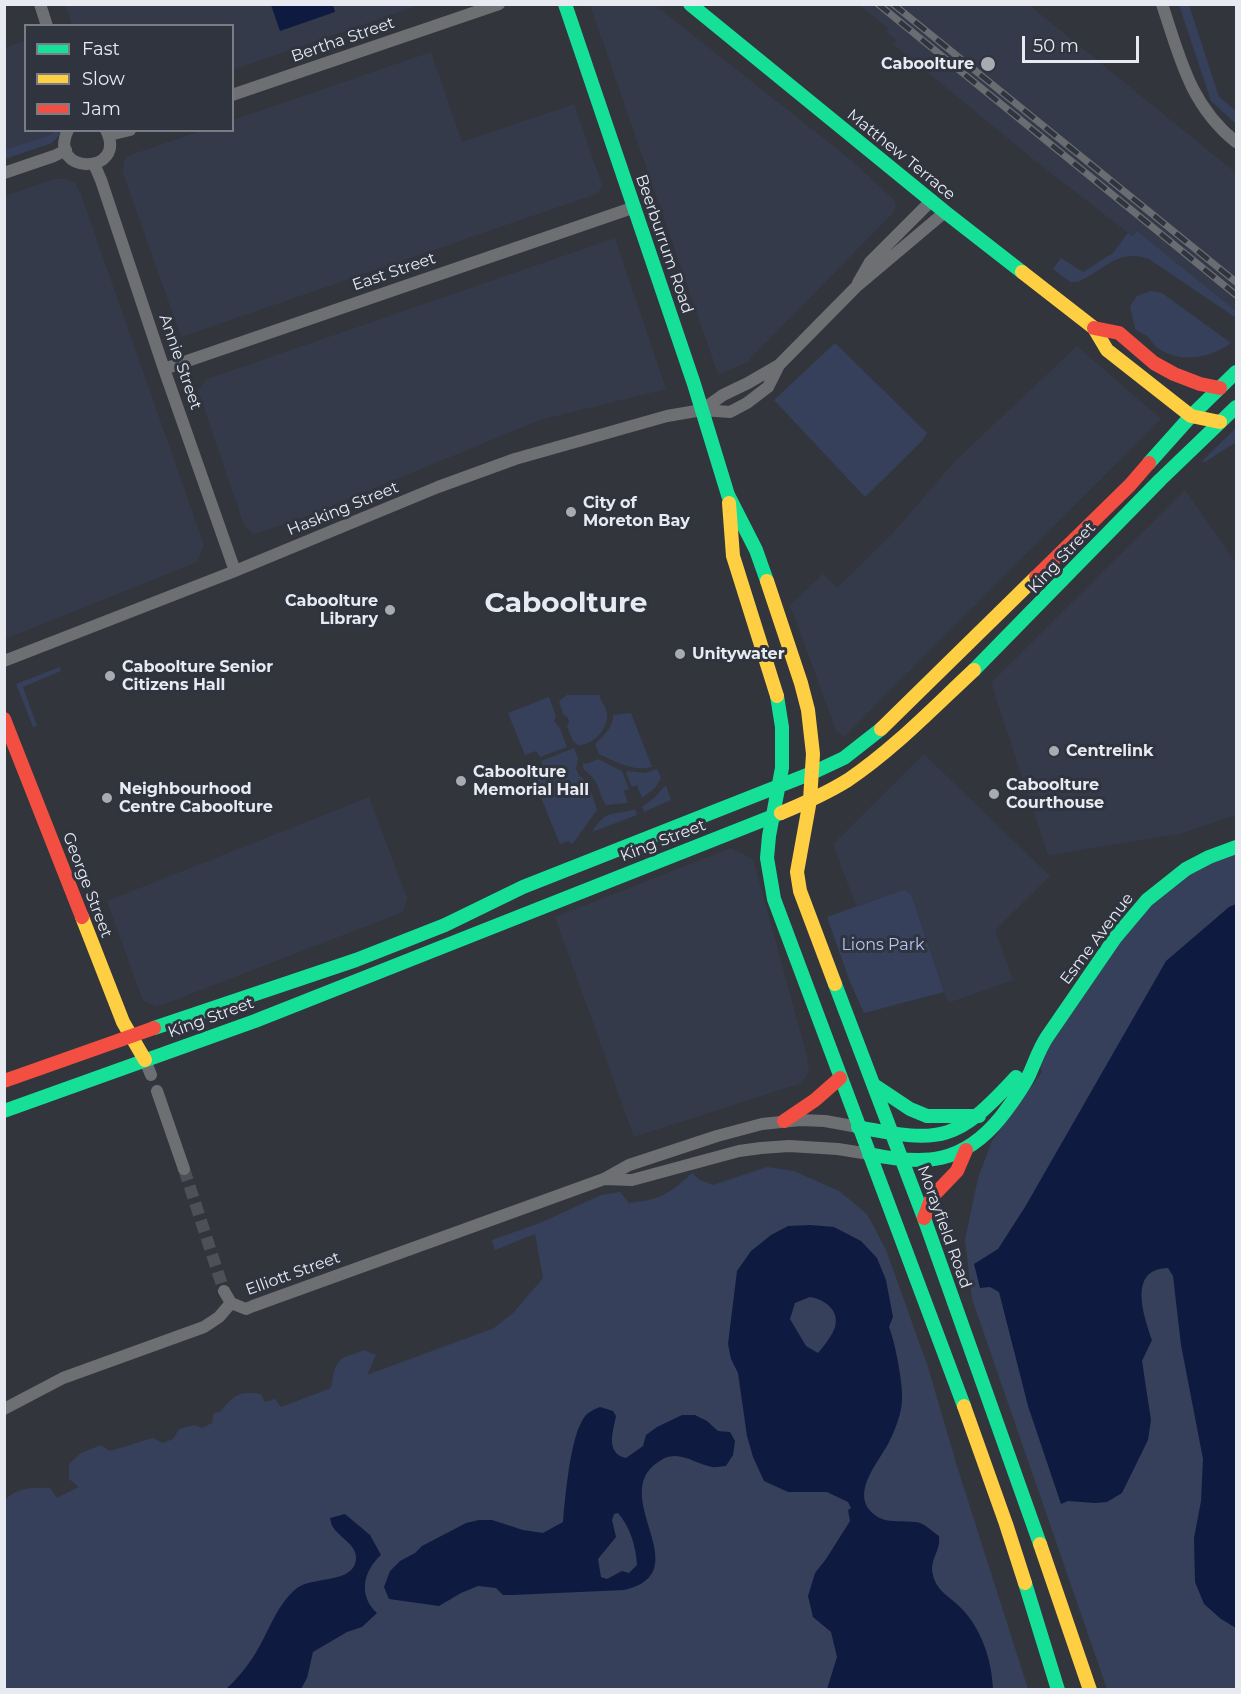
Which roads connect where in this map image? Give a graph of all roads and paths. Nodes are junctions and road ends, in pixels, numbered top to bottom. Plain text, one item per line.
1 (40, 4) edge
2 (499, 4) edge
3 (565, 4) edge
4 (690, 4) edge
5 (1162, 4) edge
6 (46, 24) edge
7 (234, 94) edge
8 (67, 132) edge
9 (107, 133) edge
10 (1236, 142) edge
11 (66, 150) junction
12 (94, 164) junction
13 (4, 173) edge
14 (932, 200) junction
15 (635, 207) junction
16 (945, 212) junction
17 (856, 287) junction
18 (1094, 328) junction
19 (779, 365) junction
20 (164, 369) junction
21 (1236, 372) edge
22 (1220, 388) junction
23 (1236, 407) edge
24 (702, 410) junction
25 (1191, 416) junction
26 (1220, 422) junction
27 (728, 495) junction
28 (235, 571) junction
29 (4, 661) edge
30 (4, 719) edge
31 (812, 773) junction
32 (778, 786) junction
33 (810, 800) junction
34 (772, 817) junction
35 (1236, 847) edge
36 (130, 1037) junction
37 (1036, 1057) junction
38 (145, 1060) junction
39 (151, 1075) dead end
40 (840, 1078) junction
41 (4, 1081) edge
42 (874, 1085) junction
43 (157, 1091) dead end
44 (4, 1111) edge
45 (979, 1116) junction
46 (784, 1120) junction
47 (858, 1127) junction
48 (892, 1134) junction
49 (966, 1149) junction
50 (869, 1154) junction
51 (902, 1160) junction
52 (184, 1168) tunnel mouth
53 (604, 1179) junction
54 (924, 1218) junction
55 (224, 1291) tunnel mouth
56 (231, 1304) junction
57 (4, 1409) edge
58 (1058, 1689) edge
59 (1090, 1689) edge

1 - 6 street
2 - 7 street, Bertha Street
3 - 15 main road, Beerburrum Road
4 - 14 main road, Matthew Terrace
5 - 10 street
8 - 11 street
9 - 12 street
11 - 12 street
11 - 13 street
12 - 20 street, Annie Street
14 - 16 main road, Matthew Terrace
14 - 17 street
15 - 20 street, East Street
15 - 24 main road, Beerburrum Road
16 - 17 street
16 - 18 main road, Matthew Terrace
17 - 19 street
18 - 22 main road, Matthew Terrace
18 - 25 main road, Matthew Terrace
19 - 24 street
19 - 24 street
20 - 28 street, Annie Street
21 - 22 main road, King Street
22 - 25 main road, King Street
23 - 26 main road, King Street
24 - 27 main road, Beerburrum Road
24 - 28 street, Hasking Street
25 - 26 main road, Matthew Terrace
25 - 31 main road, King Street
26 - 33 main road, King Street
27 - 31 main road, Beerburrum Road
27 - 32 main road, Beerburrum Road
28 - 29 street, Hasking Street
30 - 36 main road, George Street
31 - 32 main road, King Street
31 - 33 main road, Morayfield Road
32 - 34 main road
32 - 36 main road, King Street
33 - 34 main road, King Street
33 - 42 main road, Morayfield Road
34 - 38 main road, King Street
34 - 40 main road
35 - 37 main road, Esme Avenue
36 - 38 main road, George Street
36 - 41 main road, King Street
37 - 45 main road, Esme Avenue
37 - 49 main road, Esme Avenue
38 - 39 street
38 - 44 main road, King Street
40 - 46 main road
40 - 47 main road
42 - 45 main road
42 - 48 main road, Morayfield Road
43 - 52 street
45 - 48 main road, Esme Avenue
46 - 47 street, Elliott Street
46 - 53 street, Elliott Street
47 - 48 main road, Esme Avenue
47 - 50 main road
48 - 51 main road, Morayfield Road
49 - 51 main road, Esme Avenue
49 - 54 main road
50 - 51 main road, Esme Avenue
50 - 53 street, Elliott Street
50 - 58 main road
51 - 54 main road, Morayfield Road
53 - 56 street, Elliott Street
54 - 59 main road, Morayfield Road
55 - 56 street
56 - 57 street, Elliott Street

